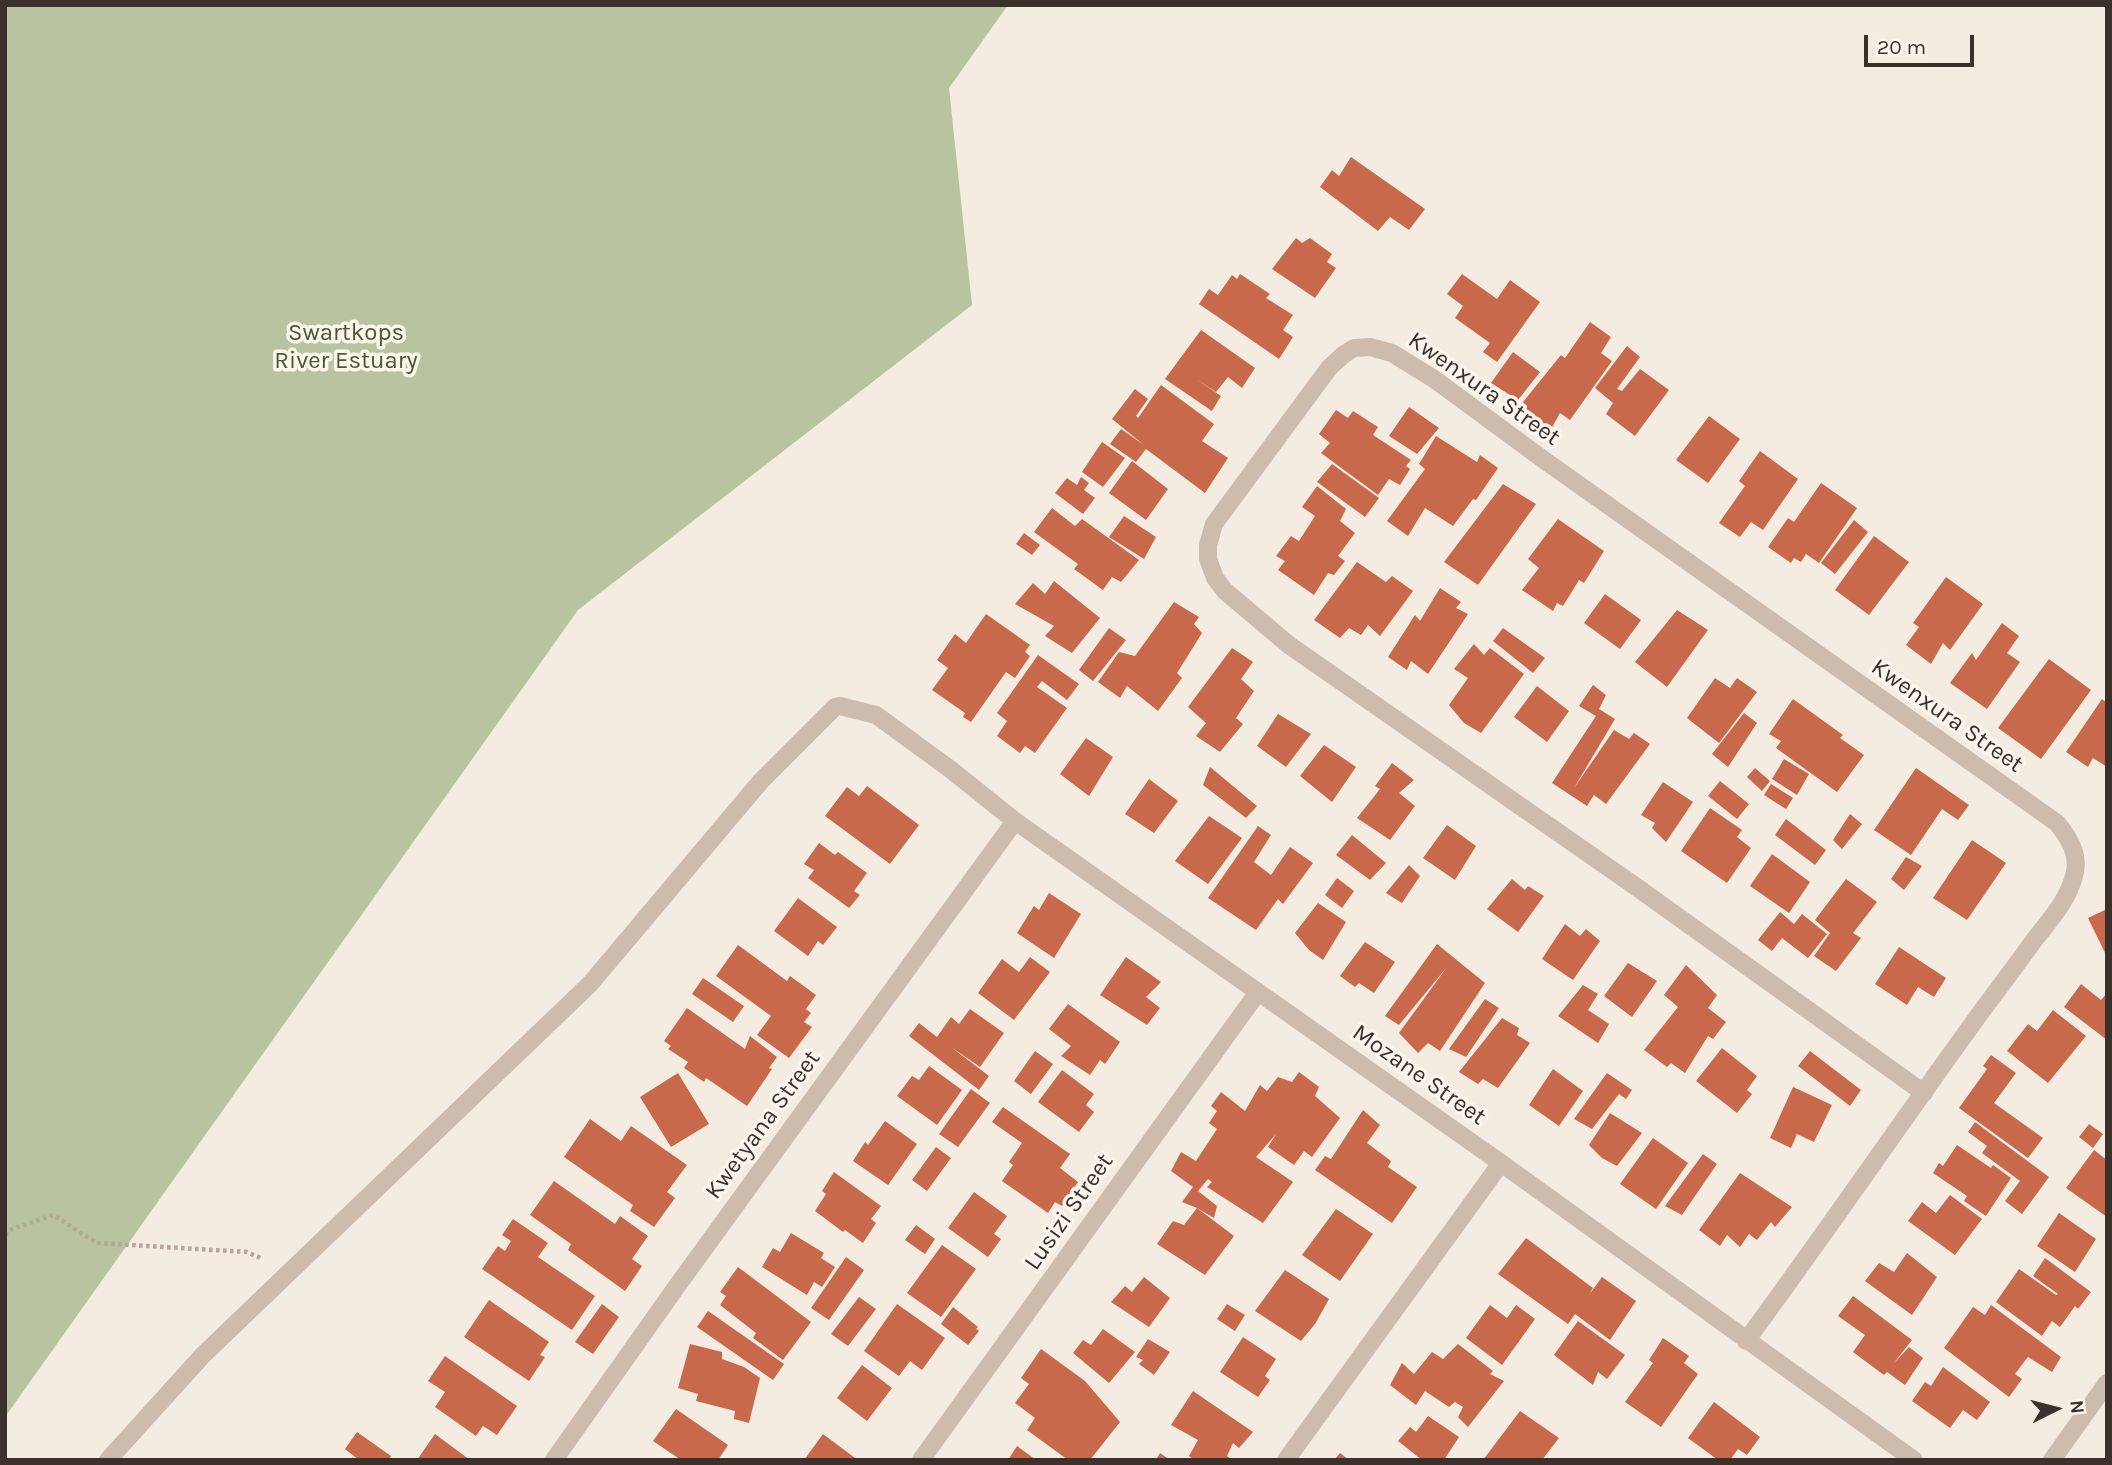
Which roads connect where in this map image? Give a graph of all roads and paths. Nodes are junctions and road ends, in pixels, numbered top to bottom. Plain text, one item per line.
1 (1015, 821) junction
2 (1258, 992) junction
3 (1924, 1093) junction
4 (1501, 1163) junction
5 (5, 1235) edge
6 (267, 1261) dead end
7 (1746, 1341) junction
8 (2107, 1383) edge
9 (108, 1460) edge
10 (554, 1460) edge
11 (922, 1460) edge
12 (1286, 1460) edge
13 (1914, 1460) edge
14 (2052, 1460) edge

1 - 2 street, Mozane Street
1 - 9 street, Mozane Street
1 - 10 street, Kwetyana Street
2 - 4 street, Mozane Street
2 - 11 street, Lusizi Street
3 - 3 street, Kwenxura Street
3 - 7 street, Kwenxura Street
4 - 7 street, Mozane Street
4 - 12 street
5 - 6 path
7 - 13 street, Mozane Street
8 - 14 street

